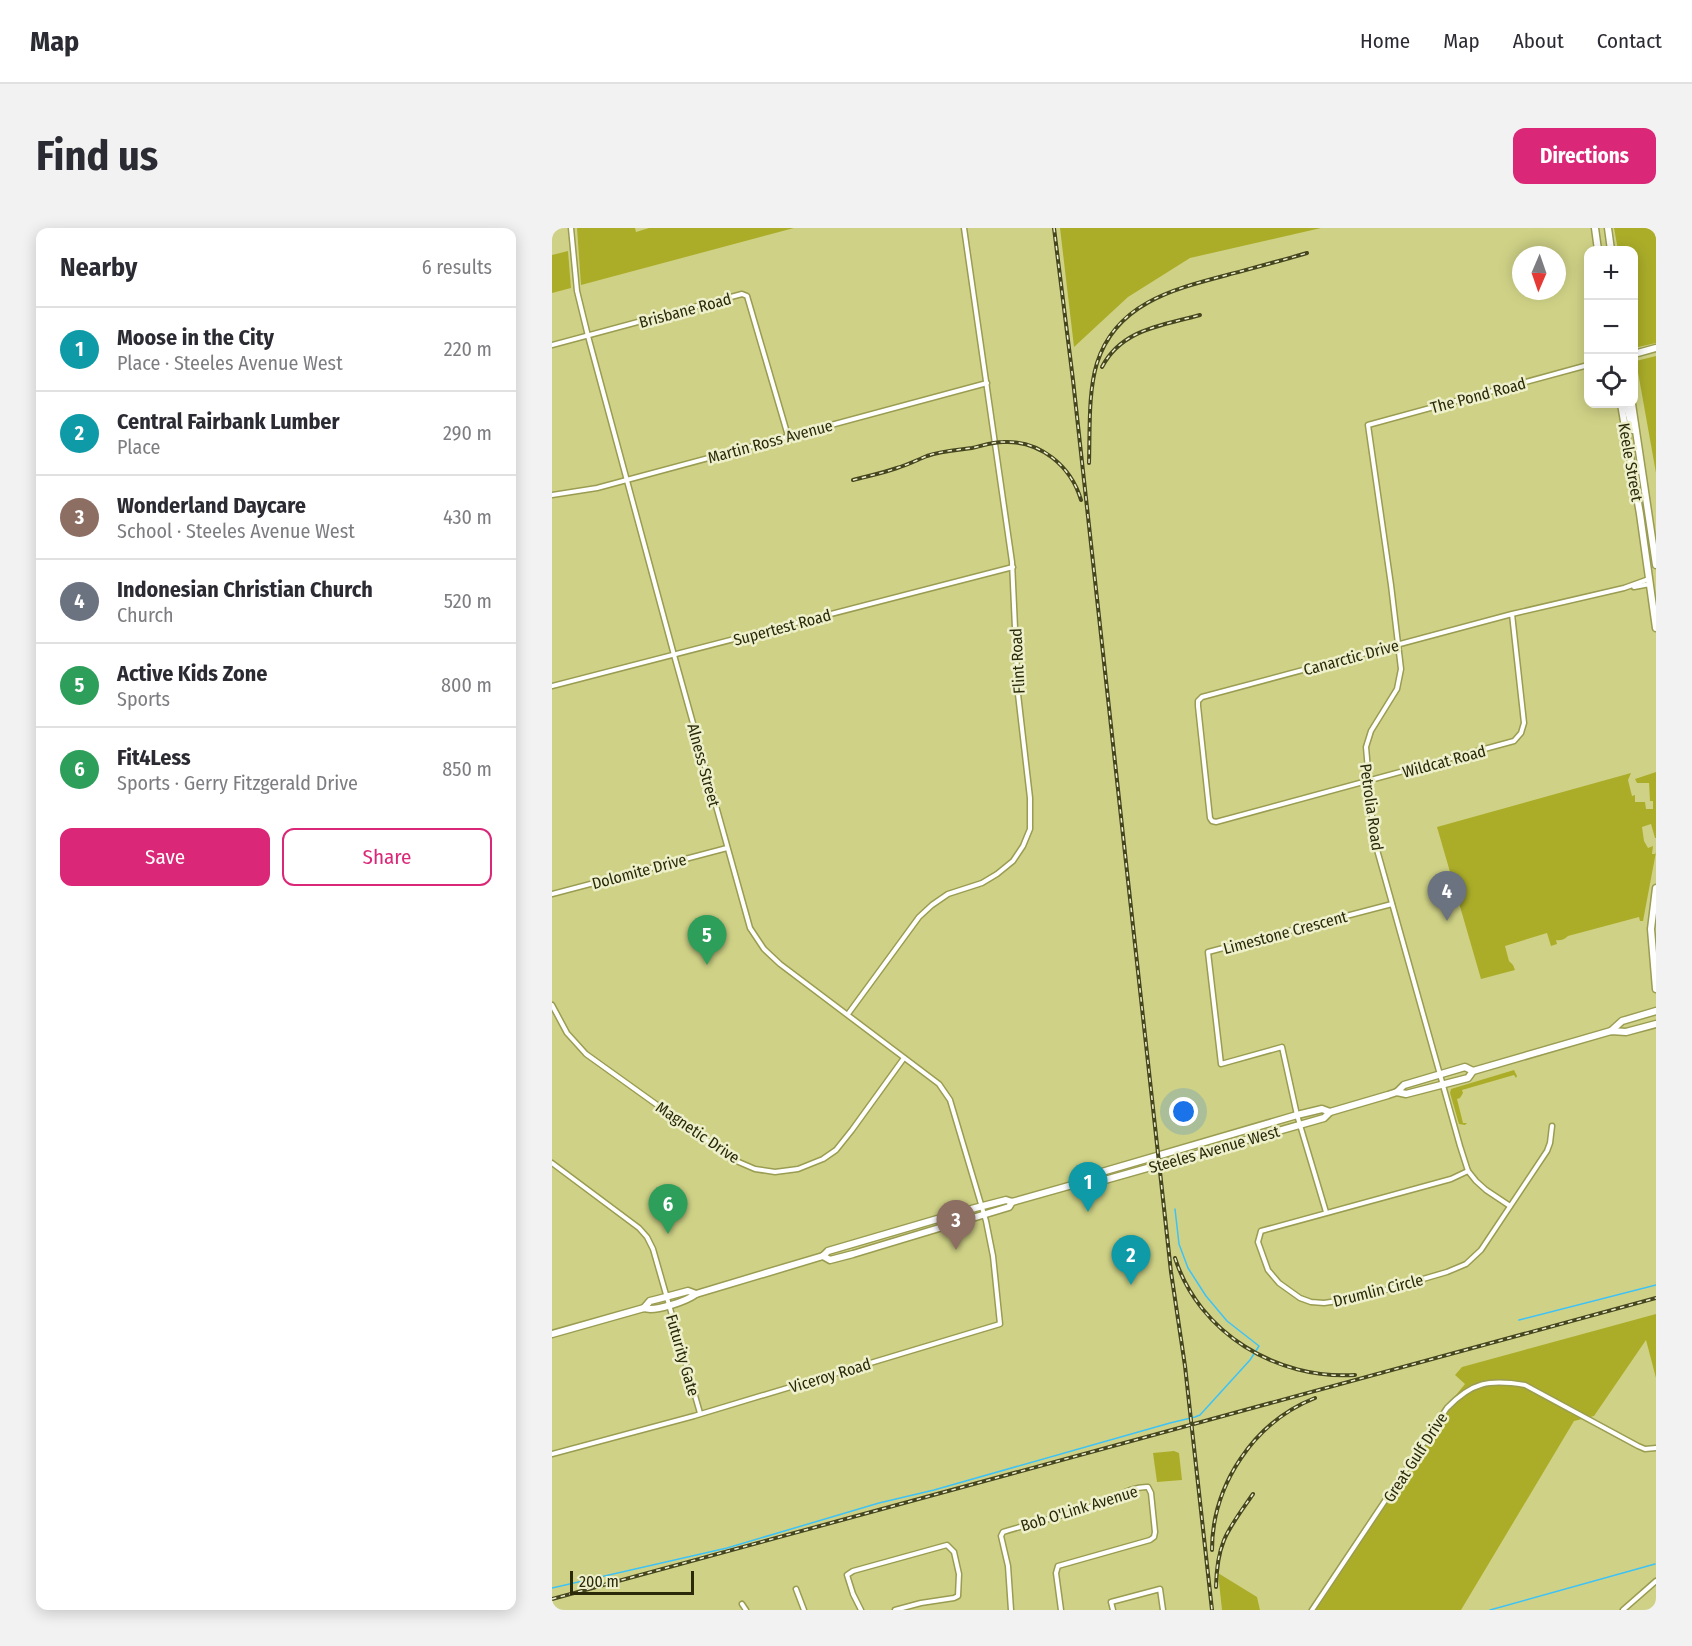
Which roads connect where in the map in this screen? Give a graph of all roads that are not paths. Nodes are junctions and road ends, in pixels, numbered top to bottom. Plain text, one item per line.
1 (571, 228) edge
2 (964, 228) edge
3 (1595, 228) edge
4 (1608, 228) edge
5 (1597, 246) edge
6 (1610, 246) edge
7 (588, 336) junction
8 (552, 345) edge
9 (1656, 348) edge
10 (1638, 353) edge
11 (1584, 366) edge
12 (987, 383) junction
13 (1622, 408) edge
14 (1627, 408) edge
15 (1633, 408) edge
16 (1368, 425) joint
17 (788, 436) junction
18 (1639, 447) junction
19 (627, 480) junction
20 (552, 495) edge
21 (1656, 565) edge
22 (1013, 567) junction
23 (1653, 581) edge
24 (1512, 614) junction
25 (1656, 628) edge
26 (1398, 645) junction
27 (674, 655) junction
28 (552, 686) edge
29 (1368, 781) junction
30 (1212, 821) joint
31 (727, 848) junction
32 (1656, 888) edge
33 (552, 894) edge
34 (1392, 904) junction
35 (1656, 989) edge
36 (552, 1005) edge
37 (1656, 1011) edge
38 (848, 1014) junction
39 (1656, 1024) edge
40 (1611, 1031) junction
41 (904, 1058) junction
42 (1473, 1071) junction
43 (1440, 1074) junction
44 (1443, 1084) junction
45 (1397, 1092) junction
46 (1330, 1112) junction
47 (1298, 1115) junction
48 (1300, 1124) junction
49 (1552, 1126) dead end
50 (552, 1163) edge
51 (1468, 1171) junction
52 (1097, 1178) junction
53 (1510, 1206) junction
54 (983, 1210) junction
55 (1326, 1212) junction
56 (850, 1245) junction
57 (852, 1254) junction
58 (823, 1256) junction
59 (696, 1294) junction
60 (666, 1297) junction
61 (669, 1305) junction
62 (644, 1308) junction
63 (552, 1334) edge
64 (700, 1414) junction
65 (1656, 1448) edge
66 (552, 1454) edge
67 (1656, 1581) edge
68 (796, 1589) dead end
69 (742, 1604) dead end
70 (746, 1610) edge
71 (804, 1610) edge
72 (861, 1610) edge
73 (895, 1610) edge
74 (1011, 1610) edge
75 (1061, 1610) edge
76 (1113, 1610) edge
77 (1162, 1610) edge
78 (1312, 1610) edge
79 (1623, 1610) edge

1 - 7 street, Alness Street
2 - 12 street, Flint Road
3 - 5 main road
4 - 6 main road
7 - 8 street, Brisbane Road
7 - 17 street, Brisbane Road
7 - 19 street, Alness Street
9 - 10 main road
11 - 16 street, The Pond Road
12 - 17 street, Martin Ross Avenue
12 - 22 street, Flint Road
13 - 23 main road, Keele Street
14 - 18 main road
15 - 18 main road, Keele Street
16 - 26 street, Petrolia Road
17 - 19 street, Martin Ross Avenue
18 - 21 main road, Keele Street
19 - 20 street, Martin Ross Avenue
19 - 27 street, Alness Street
22 - 27 street, Supertest Road
22 - 38 street, Flint Road
23 - 24 street, Canarctic Drive
23 - 25 main road, Keele Street
24 - 26 street, Canarctic Drive
24 - 29 street, Wildcat Road
26 - 29 street, Petrolia Road
26 - 30 street, Canarctic Drive
27 - 28 street, Supertest Road
27 - 31 street, Alness Street
29 - 30 street, Wildcat Road
29 - 34 street, Petrolia Road
31 - 33 street, Dolomite Drive
31 - 38 street, Alness Street
32 - 35 main road
34 - 43 street, Petrolia Road
34 - 47 street, Limestone Crescent
36 - 41 street, Magnetic Drive
37 - 40 main road, Steeles Avenue West
38 - 41 street, Alness Street
39 - 40 main road, Steeles Avenue West
40 - 42 main road, Steeles Avenue West
41 - 54 street, Alness Street
42 - 43 main road, Steeles Avenue West
42 - 44 main road, Steeles Avenue West
43 - 44 street, Petrolia Road
43 - 45 main road, Steeles Avenue West
44 - 45 main road, Steeles Avenue West
44 - 51 street, Petrolia Road
45 - 46 main road, Steeles Avenue West
46 - 47 main road, Steeles Avenue West
46 - 48 main road, Steeles Avenue West
47 - 48 street
47 - 52 main road, Steeles Avenue West
48 - 52 main road, Steeles Avenue West
48 - 55 street
49 - 53 street
50 - 60 street, Futurity Gate
51 - 53 street
51 - 55 street, Drumlin Circle
52 - 54 main road, Steeles Avenue West
53 - 55 street, Drumlin Circle
54 - 56 main road, Steeles Avenue West
54 - 57 main road, Steeles Avenue West
54 - 64 street, Viceroy Road
56 - 57 main road
56 - 58 main road, Steeles Avenue West
57 - 58 main road, Steeles Avenue West
58 - 59 main road, Steeles Avenue West
59 - 60 main road, Steeles Avenue West
59 - 61 main road, Steeles Avenue West
60 - 61 street, Futurity Gate
60 - 62 main road, Steeles Avenue West
61 - 62 main road, Steeles Avenue West
61 - 64 street, Futurity Gate
62 - 63 main road, Steeles Avenue West
64 - 66 street, Viceroy Road
65 - 78 street, Great Gulf Drive
67 - 79 street
68 - 71 street
69 - 70 street
72 - 73 street
74 - 75 street, Bob O'Link Avenue
76 - 77 street

